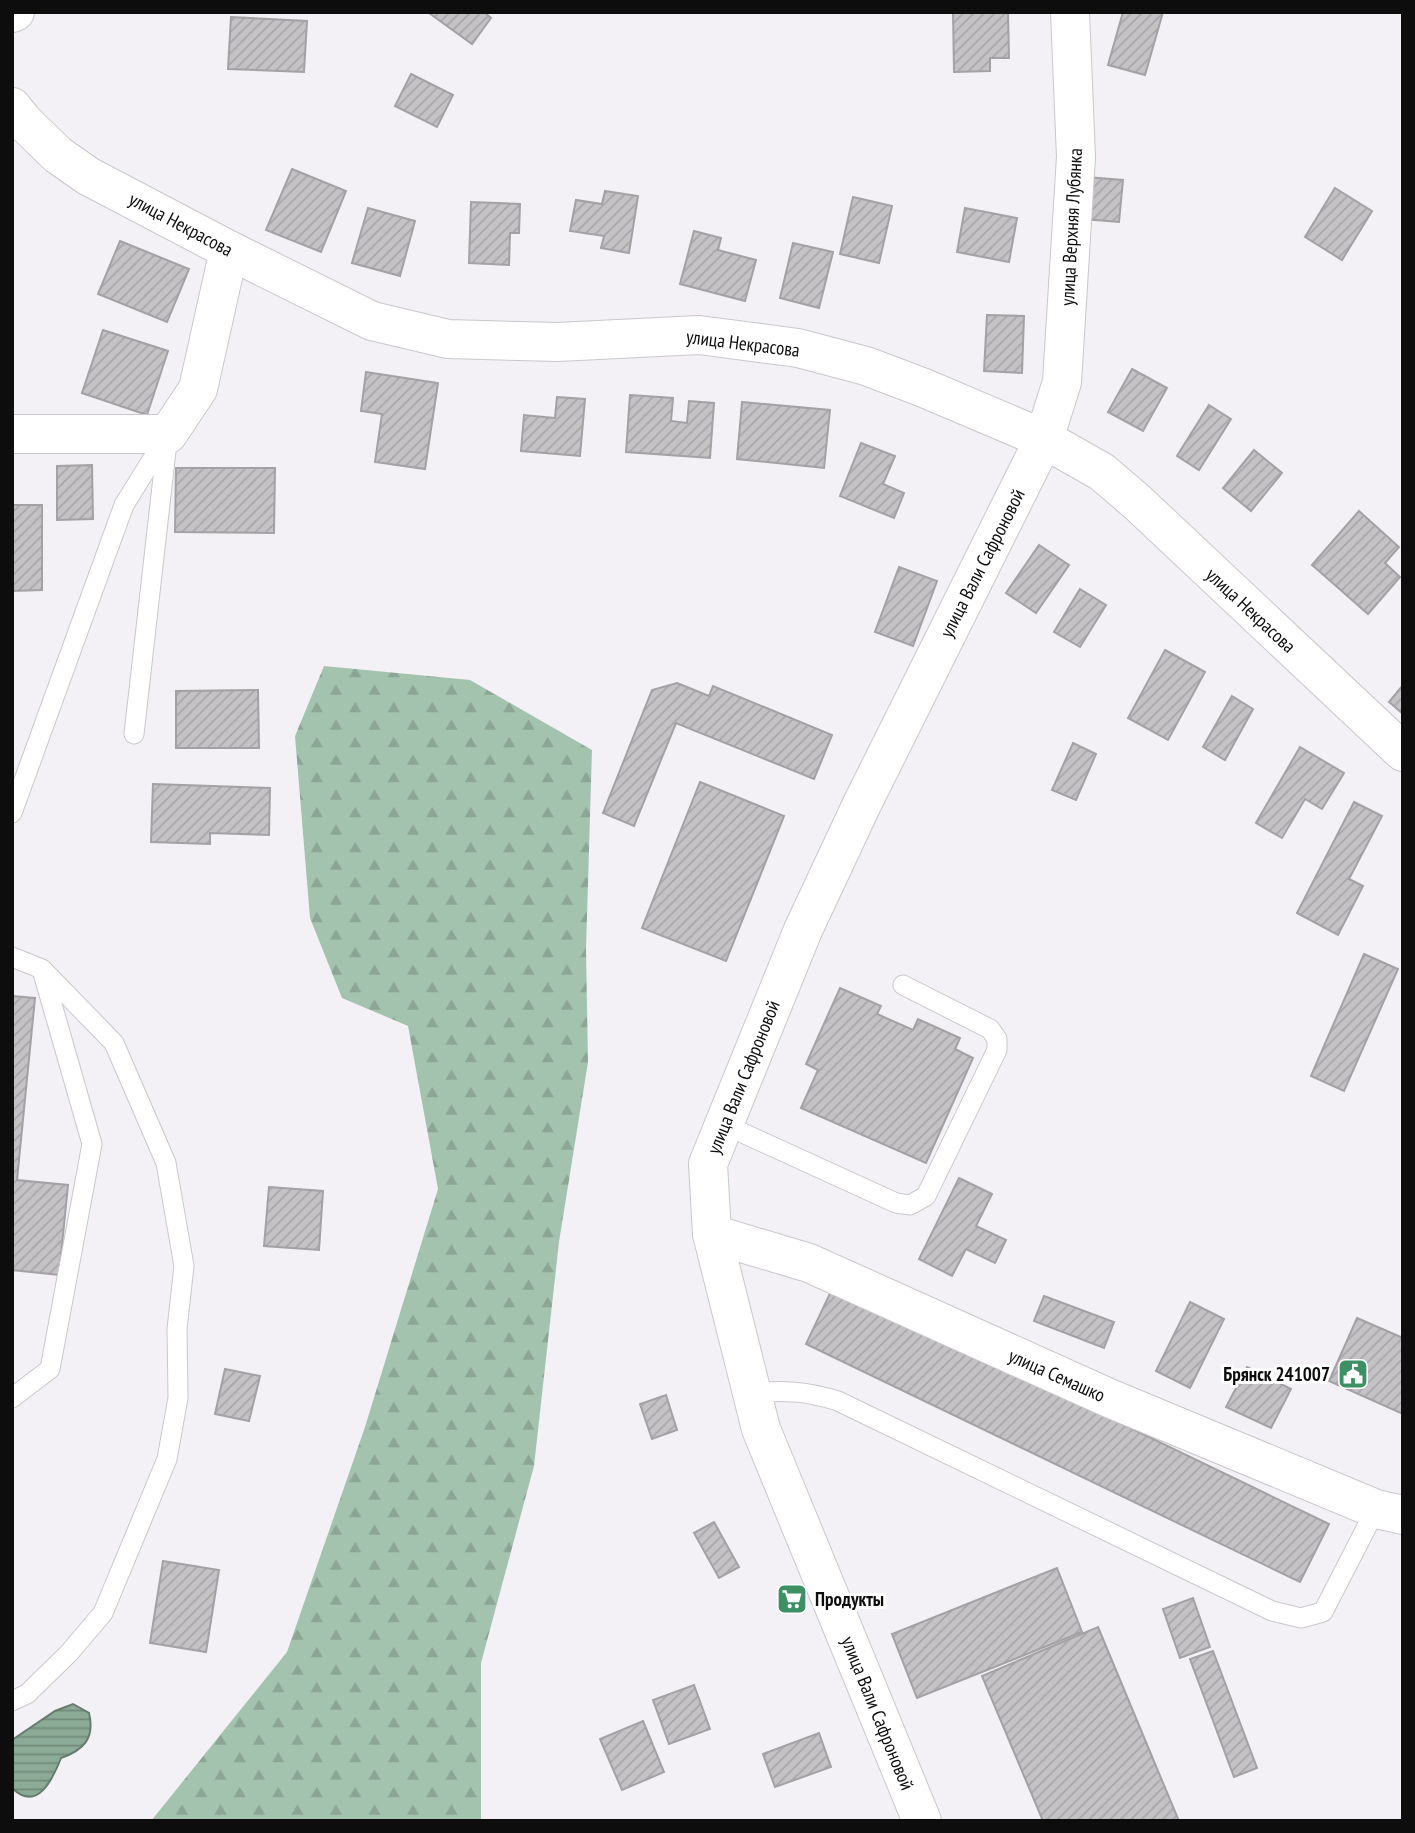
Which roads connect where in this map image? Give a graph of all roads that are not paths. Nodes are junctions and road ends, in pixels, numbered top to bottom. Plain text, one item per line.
1 (1070, 12) edge
2 (1098, 12) edge
3 (1074, 72) junction
4 (12, 107) edge
5 (229, 250) junction
6 (12, 434) edge
7 (168, 434) junction
8 (1044, 439) junction
9 (134, 734) dead end
10 (1403, 752) edge
11 (12, 813) edge
12 (12, 957) edge
13 (42, 969) junction
14 (902, 985) dead end
15 (723, 1125) junction
16 (712, 1234) junction
17 (750, 1394) junction
18 (12, 1398) edge
19 (1389, 1512) edge
20 (12, 1700) edge
21 (922, 1821) edge

1 - 3 street, улица Верхняя Лубянка
2 - 3 street
3 - 8 street, улица Верхняя Лубянка
4 - 5 street, улица Некрасова
5 - 7 street
5 - 8 street, улица Некрасова
6 - 7 street
7 - 9 lane
7 - 11 lane
8 - 10 street, улица Некрасова
8 - 15 street, улица Вали Сафроновой
12 - 13 lane
13 - 18 lane
13 - 20 lane
14 - 15 lane
15 - 16 street, улица Вали Сафроновой
16 - 17 street, улица Вали Сафроновой
16 - 19 street, улица Семашко
17 - 19 lane
17 - 21 street, улица Вали Сафроновой

